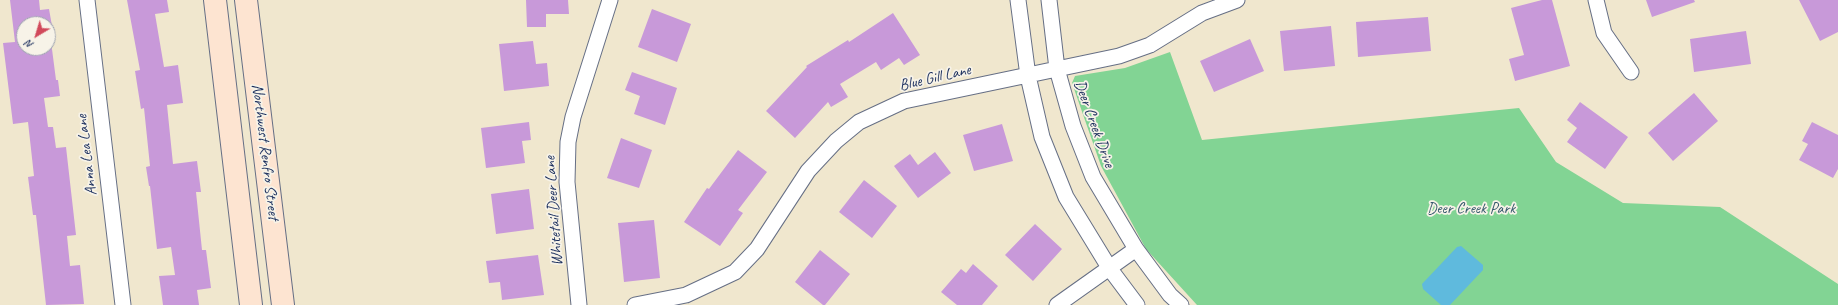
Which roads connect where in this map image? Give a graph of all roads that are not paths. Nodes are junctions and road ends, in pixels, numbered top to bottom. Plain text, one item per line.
1 (87, 0) edge
2 (215, 0) edge
3 (246, 0) edge
4 (610, 0) edge
5 (1018, 0) edge
6 (1049, 0) edge
7 (1237, 0) edge
8 (1596, 0) edge
9 (1057, 69) junction
10 (1631, 72) dead end
11 (1028, 76) junction
12 (1136, 249) junction
13 (1110, 269) junction
14 (123, 305) edge
15 (251, 305) edge
16 (284, 305) edge
17 (579, 305) edge
18 (635, 305) edge
19 (1057, 305) edge
20 (1137, 305) edge
21 (1181, 305) edge

1 - 14 street, Anna Lea Lane
2 - 15 main road, Northwest Renfro Street
3 - 16 main road, Northwest Renfro Street
4 - 17 street, Whitetail Deer Lane
5 - 11 street
6 - 9 street, Deer Creek Drive
7 - 9 street, Blue Gill Lane
8 - 10 street
9 - 11 street, Blue Gill Lane
9 - 12 street, Deer Creek Drive
11 - 13 street
11 - 18 street, Blue Gill Lane
12 - 13 street
12 - 21 street, Deer Creek Drive
13 - 19 street
13 - 20 street

